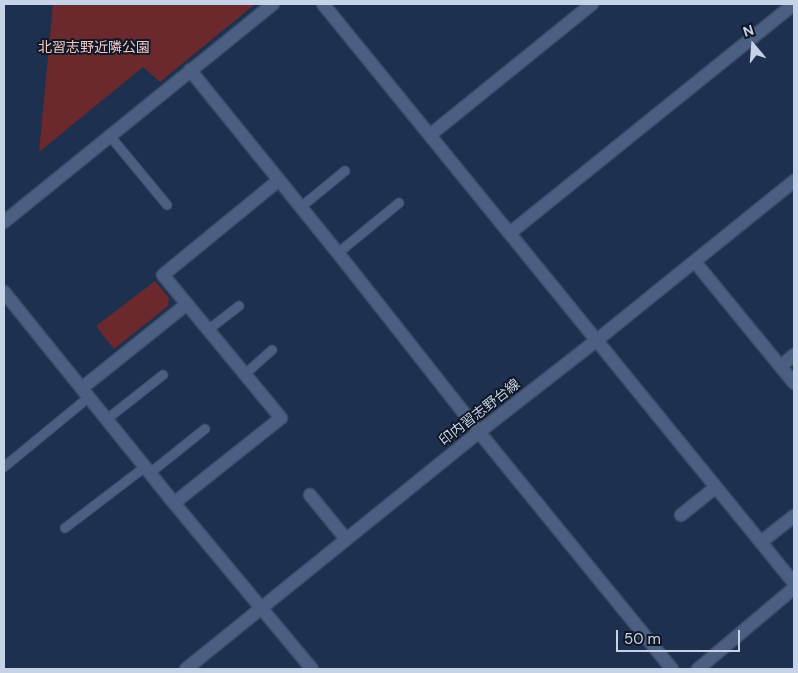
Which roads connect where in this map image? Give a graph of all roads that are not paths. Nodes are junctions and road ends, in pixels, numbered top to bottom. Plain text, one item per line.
1 (273, 4) edge
2 (323, 4) edge
3 (592, 4) edge
4 (794, 4) edge
5 (190, 70) junction
6 (430, 135) junction
7 (110, 136) junction
8 (344, 171) dead end
9 (279, 180) junction
10 (794, 181) edge
11 (399, 203) dead end
12 (167, 205) dead end
13 (301, 207) junction
14 (4, 222) edge
15 (510, 233) junction
16 (338, 253) junction
17 (695, 262) junction
18 (4, 292) edge
19 (187, 304) junction
20 (239, 306) dead end
21 (208, 330) junction
22 (597, 340) junction
23 (272, 350) dead end
24 (794, 355) edge
25 (780, 366) junction
26 (244, 374) junction
27 (163, 375) dead end
28 (794, 383) edge
29 (86, 393) junction
30 (108, 420) junction
31 (205, 429) dead end
32 (480, 432) junction
33 (4, 467) edge
34 (148, 470) junction
35 (716, 486) junction
36 (310, 495) dead end
37 (174, 503) junction
38 (681, 515) dead end
39 (794, 516) edge
40 (65, 528) dead end
41 (346, 539) junction
42 (762, 542) junction
43 (794, 583) edge
44 (794, 588) edge
45 (261, 608) junction
46 (186, 669) edge
47 (312, 669) edge
48 (672, 669) edge
49 (698, 669) edge

1 - 5 street
2 - 6 street
3 - 6 street
4 - 15 street
5 - 7 street
5 - 9 street
6 - 15 street
7 - 12 lane
7 - 14 street
8 - 13 lane
9 - 13 street
9 - 19 street
10 - 17 street, 印内習志野台線
11 - 16 lane
13 - 16 street
15 - 22 street
16 - 32 street
17 - 22 street, 印内習志野台線
17 - 25 street
18 - 29 street
19 - 21 street
19 - 29 street
20 - 21 lane
21 - 26 street
22 - 32 street, 印内習志野台線
22 - 35 street
23 - 26 lane
24 - 25 street
25 - 28 street
26 - 37 street
27 - 30 lane
29 - 30 street
29 - 33 lane
30 - 34 street
31 - 34 lane
32 - 41 street, 印内習志野台線
32 - 48 street
34 - 37 street
34 - 40 lane
35 - 38 street
35 - 42 street
36 - 41 street
37 - 45 street
39 - 42 street
41 - 45 street, 印内習志野台線
42 - 43 street
44 - 49 street
45 - 46 street, 印内習志野台線
45 - 47 street

